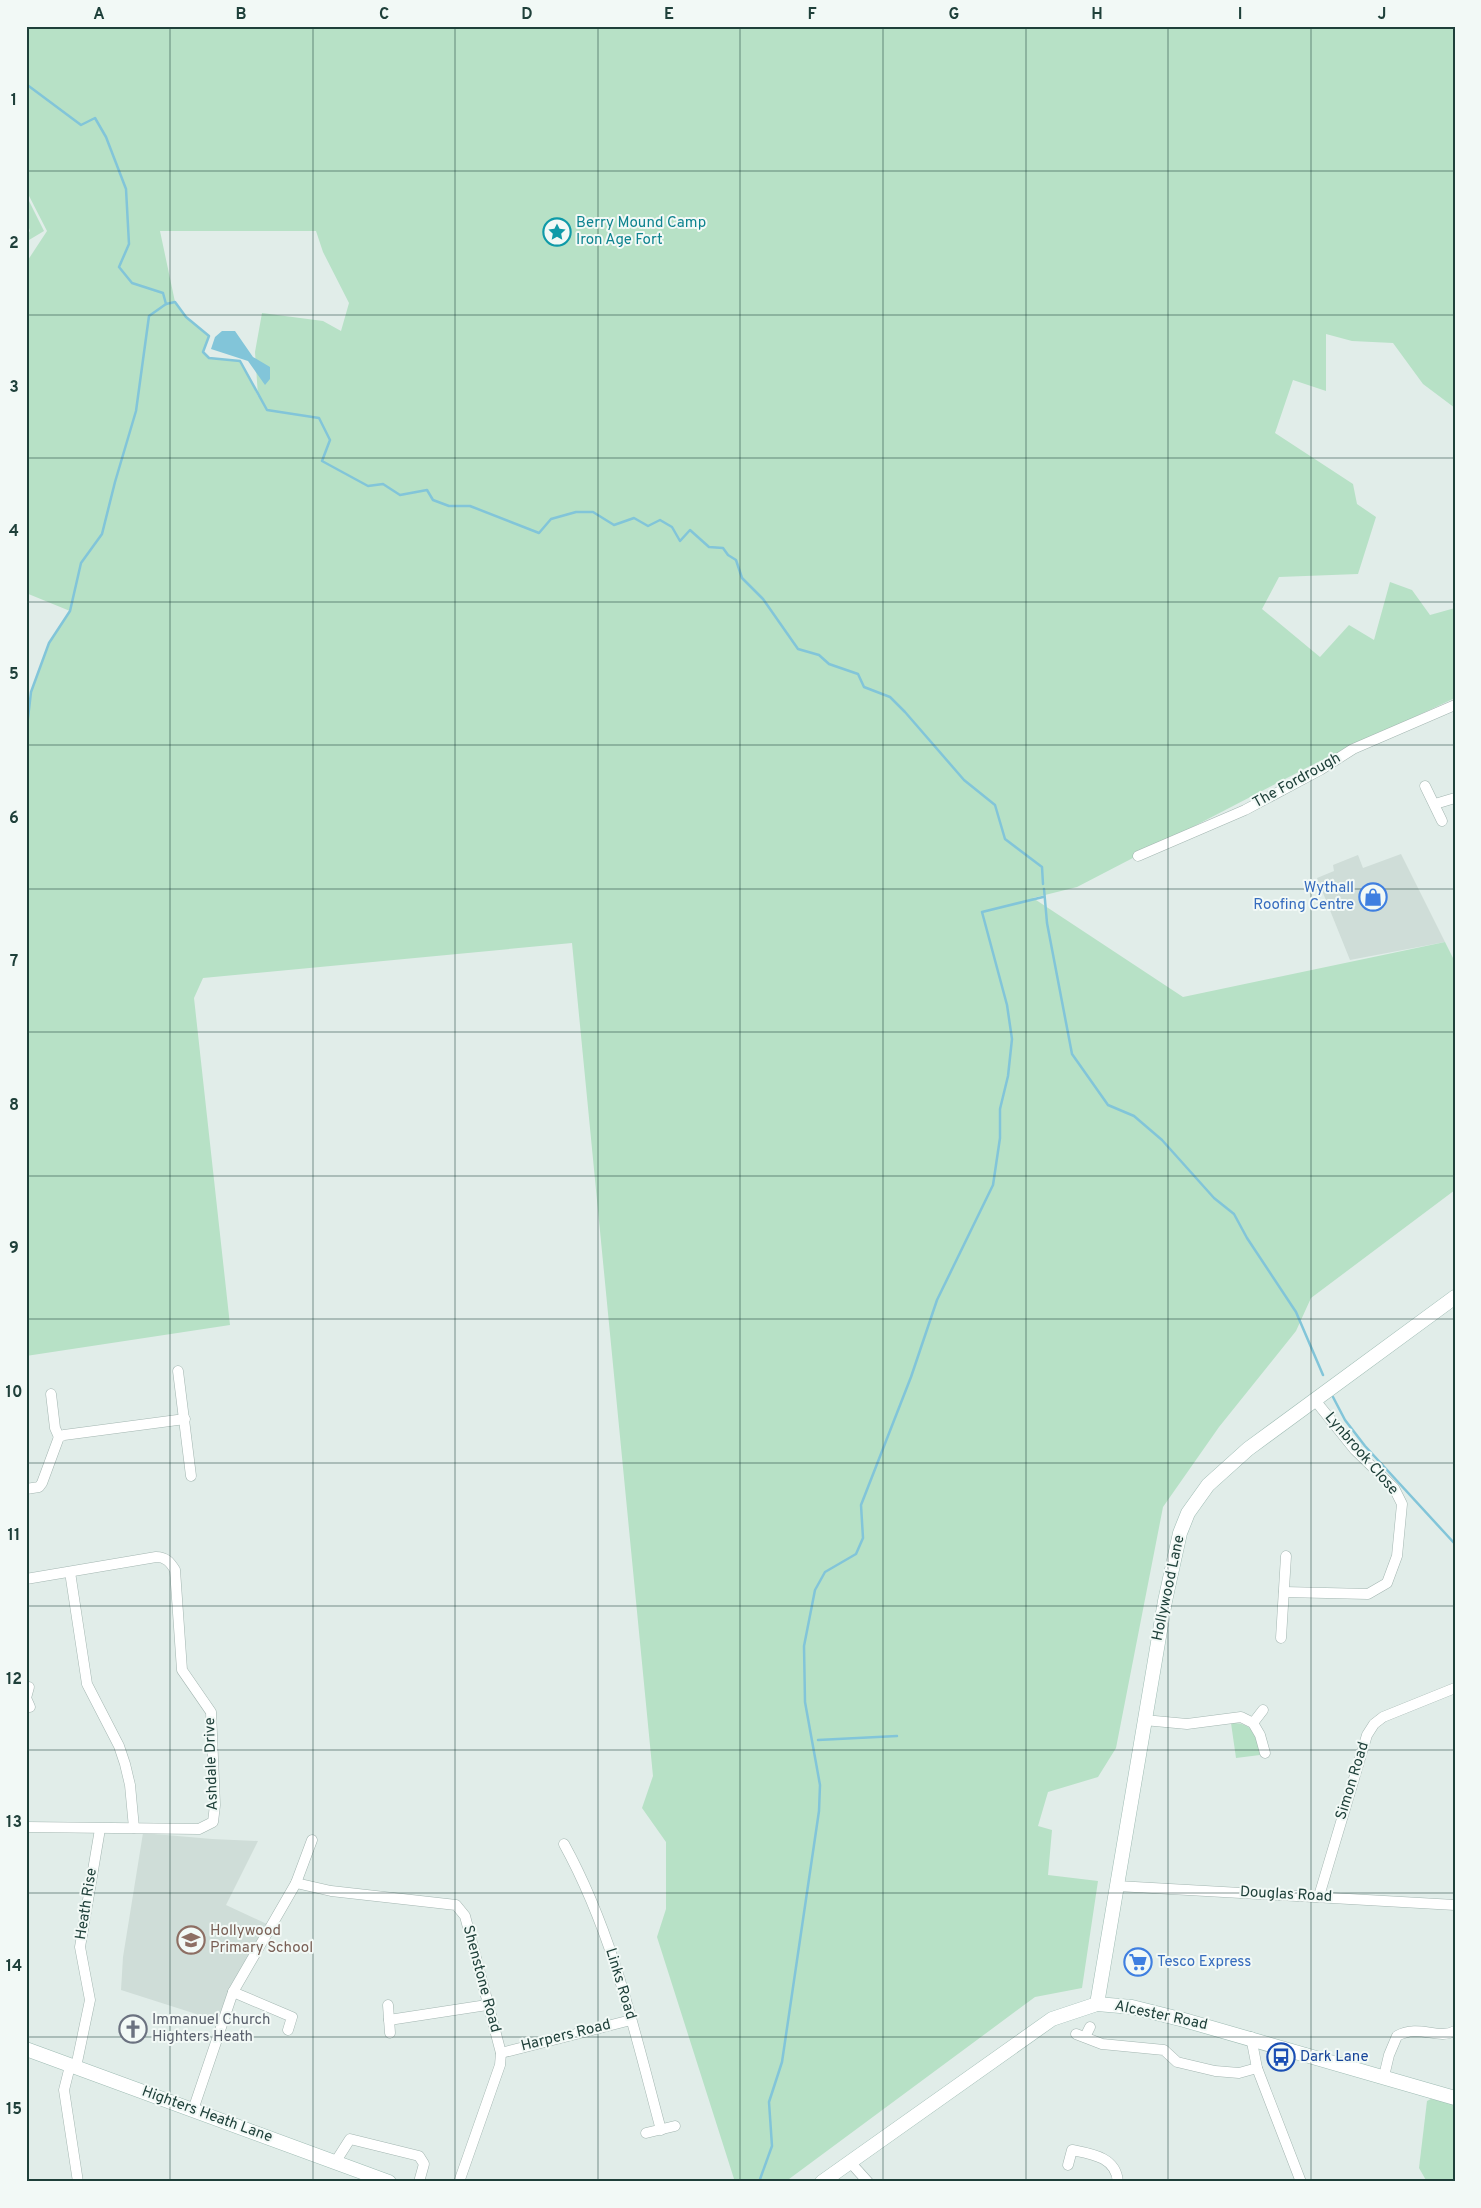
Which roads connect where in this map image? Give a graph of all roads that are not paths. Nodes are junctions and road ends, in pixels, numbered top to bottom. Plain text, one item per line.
1 (1455, 705) edge
2 (1425, 786) dead end
3 (1455, 798) edge
4 (1434, 804) junction
5 (1442, 821) dead end
6 (1138, 856) dead end
7 (1455, 1297) edge
8 (178, 1371) dead end
9 (51, 1394) dead end
10 (1314, 1400) junction
11 (185, 1420) junction
12 (59, 1437) junction
13 (191, 1476) dead end
14 (26, 1489) edge
15 (1286, 1556) dead end
16 (70, 1572) junction
17 (26, 1579) edge
18 (1284, 1592) junction
19 (1281, 1638) dead end
20 (29, 1687) dead end
21 (1455, 1688) edge
22 (28, 1701) edge
23 (1263, 1710) dead end
24 (1144, 1720) junction
25 (1253, 1723) junction
26 (1264, 1753) dead end
27 (26, 1827) edge
28 (134, 1828) junction
29 (100, 1829) junction
30 (312, 1840) dead end
31 (564, 1844) dead end
32 (296, 1883) junction
33 (1117, 1886) junction
34 (1319, 1896) junction
35 (1455, 1905) edge
36 (233, 1992) junction
37 (1097, 2004) junction
38 (388, 2005) dead end
39 (487, 2005) junction
40 (389, 2020) junction
41 (631, 2020) junction
42 (1090, 2026) dead end
43 (288, 2030) dead end
44 (1455, 2031) edge
45 (390, 2033) dead end
46 (1251, 2038) junction
47 (26, 2049) edge
48 (501, 2053) junction
49 (73, 2066) junction
50 (1257, 2068) junction
51 (1384, 2076) junction
52 (1455, 2098) edge
53 (193, 2110) junction
54 (675, 2126) dead end
55 (661, 2130) junction
56 (646, 2134) dead end
57 (336, 2161) junction
58 (850, 2162) junction
59 (1068, 2165) dead end
60 (78, 2182) edge
61 (388, 2182) edge
62 (419, 2182) edge
63 (459, 2182) edge
64 (822, 2182) edge
65 (868, 2182) edge
66 (1118, 2182) edge
67 (1301, 2182) edge

1 - 6 street, The Fordrough
2 - 4 street
3 - 4 street
4 - 5 street
7 - 10 street, Hollywood Lane
8 - 11 street
9 - 12 street
10 - 18 street, Lynbrook Close
10 - 24 street, Hollywood Lane
11 - 12 street
11 - 13 street
12 - 14 street
15 - 18 street
16 - 17 street
16 - 28 street
16 - 28 street, Ashdale Drive
18 - 19 street
20 - 22 street
21 - 34 street, Simon Road
23 - 25 street
24 - 25 street
24 - 33 street, Hollywood Lane
25 - 26 street
27 - 29 street
28 - 29 street
29 - 49 street, Heath Rise
30 - 32 street
31 - 41 street, Links Road
32 - 36 street
32 - 39 street, Shenstone Road
33 - 34 street, Douglas Road
33 - 37 street, Hollywood Lane
34 - 35 street, Douglas Road
36 - 43 street
36 - 53 street
37 - 46 street, Alcester Road
37 - 58 street, Alcester Road
38 - 40 street
39 - 40 street
39 - 48 street, Shenstone Road
40 - 45 street
41 - 48 street, Harpers Road
41 - 55 street, Links Road
42 - 50 street
44 - 51 street
46 - 50 street
46 - 51 street, Alcester Road
47 - 49 street, Highters Heath Lane
48 - 63 street, Shenstone Road
49 - 53 street, Highters Heath Lane
49 - 60 street, Heath Rise
50 - 67 street
51 - 52 street, Alcester Road
53 - 57 street, Highters Heath Lane
54 - 55 street
55 - 56 street
57 - 61 street, Highters Heath Lane
57 - 62 street
58 - 64 street, Alcester Road
58 - 65 street
59 - 66 street

